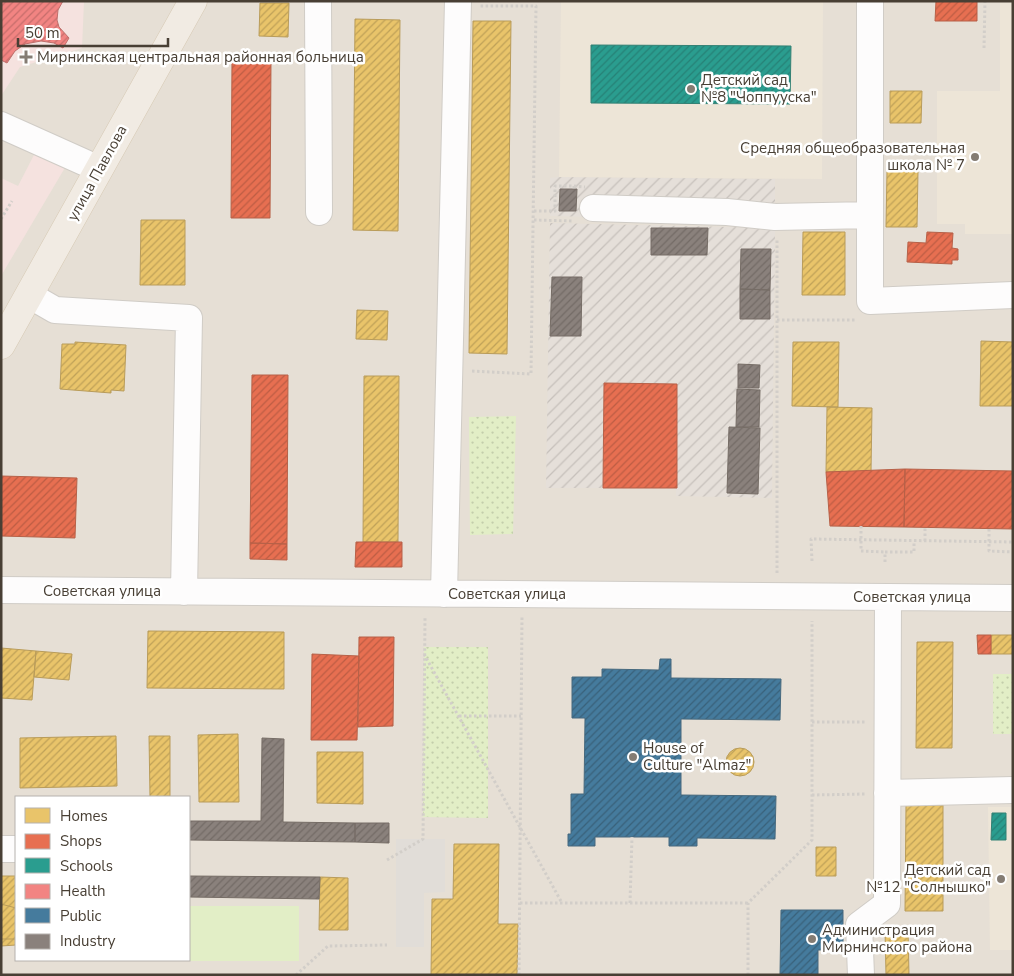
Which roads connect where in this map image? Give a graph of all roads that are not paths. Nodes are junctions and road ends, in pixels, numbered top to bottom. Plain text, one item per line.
1 (193, 1) edge
2 (318, 1) edge
3 (870, 1) edge
4 (458, 4) edge
5 (1, 125) edge
6 (99, 169) junction
7 (593, 208) dead end
8 (319, 212) dead end
9 (870, 215) junction
10 (29, 295) junction
11 (1013, 295) edge
12 (1, 345) edge
13 (1, 590) edge
14 (184, 592) junction
15 (444, 594) junction
16 (888, 597) junction
17 (1013, 598) edge
18 (1013, 790) edge
19 (887, 793) junction
20 (1, 849) edge
21 (15, 850) edge
22 (861, 975) edge

1 - 6 main road, улица Павлова
2 - 8 street
3 - 9 street
4 - 15 street
5 - 6 street
6 - 10 main road, улица Павлова
7 - 9 street
9 - 11 street
10 - 12 main road, улица Павлова
10 - 14 street
13 - 14 street, Советская улица
14 - 15 street, Советская улица
15 - 16 street, Советская улица
16 - 17 street, Советская улица
16 - 19 street
18 - 19 street
19 - 22 street
20 - 21 street

